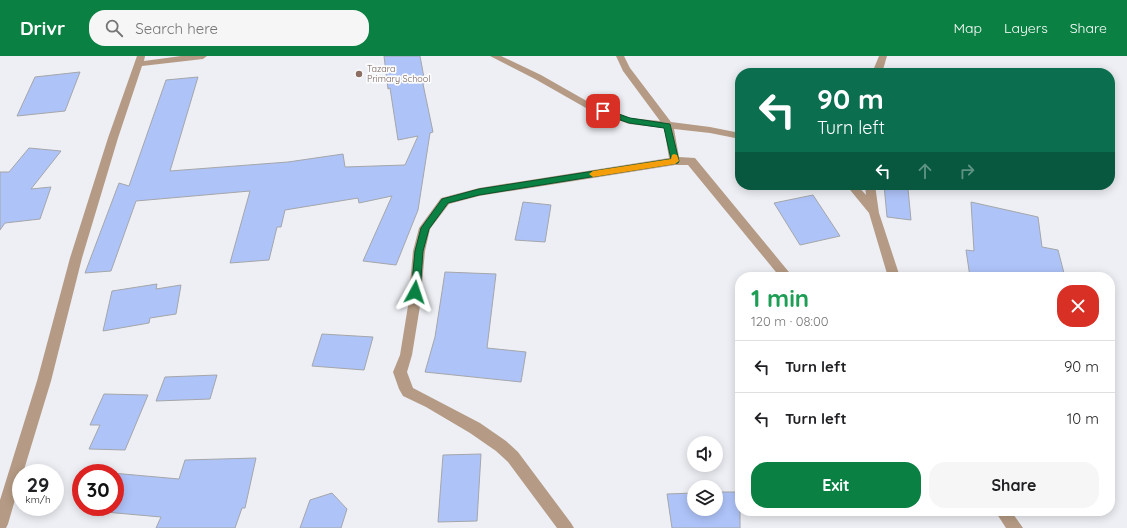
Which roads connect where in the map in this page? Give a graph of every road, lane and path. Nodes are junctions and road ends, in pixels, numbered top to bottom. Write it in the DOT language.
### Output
graph roads {
  1 [pos="203,56"];
  2 [pos="494,56"];
  3 [pos="620,56"];
  4 [pos="883,56"];
  5 [pos="140,60"];
  6 [pos="879,68"];
  7 [pos="668,126"];
  8 [pos="735,135"];
  9 [pos="675,161"];
  10 [pos="855,190"];
  11 [pos="871,190"];
  12 [pos="874,213"];
  13 [pos="783,272"];
  14 [pos="892,272"];
  15 [pos="1006,516"];
  16 [pos="0,524"];
  17 [pos="566,528"];
  18 [pos="1015,528"];
  1 -- 5 [label="street"];
  2 -- 7 [label="street"];
  3 -- 7 [label="street"];
  4 -- 6 [label="street"];
  5 -- 16 [label="street"];
  7 -- 8 [label="street"];
  7 -- 9 [label="street"];
  9 -- 13 [label="street"];
  9 -- 17 [label="street"];
  10 -- 12 [label="street"];
  11 -- 12 [label="street"];
  12 -- 14 [label="street"];
  15 -- 18 [label="street"];
}
